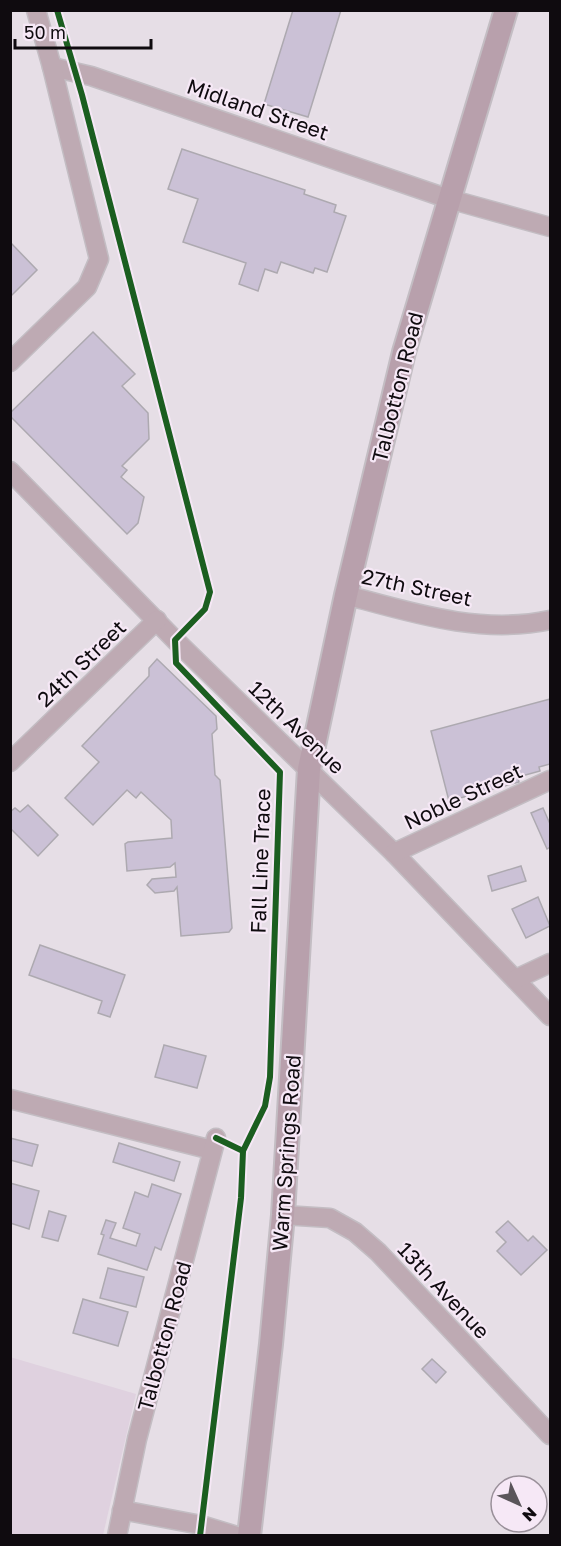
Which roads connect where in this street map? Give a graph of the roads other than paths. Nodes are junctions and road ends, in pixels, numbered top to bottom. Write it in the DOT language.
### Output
graph roads {
  1 [pos="36,10"];
  2 [pos="507,10"];
  3 [pos="52,67"];
  4 [pos="449,199"];
  5 [pos="550,227"];
  6 [pos="10,362"];
  7 [pos="10,471"];
  8 [pos="346,595"];
  9 [pos="550,620"];
  10 [pos="157,621"];
  11 [pos="10,762"];
  12 [pos="309,770"];
  13 [pos="550,780"];
  14 [pos="394,853"];
  15 [pos="550,963"];
  16 [pos="516,979"];
  17 [pos="550,1016"];
  18 [pos="10,1100"];
  19 [pos="283,1215"];
  20 [pos="550,1435"];
  21 [pos="122,1510"];
  22 [pos="117,1536"];
  23 [pos="237,1536"];
  24 [pos="249,1536"];
  1 -- 3 [label="street"];
  2 -- 4 [label="main road, Talbotton Road"];
  3 -- 4 [label="street, Midland Street"];
  3 -- 6 [label="street"];
  4 -- 5 [label="street, Midland Street"];
  4 -- 8 [label="main road, Talbotton Road"];
  7 -- 10 [label="street, 12th Avenue"];
  8 -- 9 [label="street, 27th Street"];
  8 -- 12 [label="main road, Talbotton Road"];
  10 -- 11 [label="street, 24th Street"];
  10 -- 12 [label="street, 12th Avenue"];
  12 -- 14 [label="street, 12th Avenue"];
  12 -- 19 [label="main road, Warm Springs Road"];
  13 -- 14 [label="street, Noble Street"];
  14 -- 16 [label="street, 12th Avenue"];
  15 -- 16 [label="street"];
  16 -- 17 [label="street, 12th Avenue"];
  18 -- 21 [label="street, Talbotton Road"];
  19 -- 20 [label="street, 13th Avenue"];
  19 -- 24 [label="main road, Warm Springs Road"];
  21 -- 22 [label="street, Talbotton Road"];
  21 -- 23 [label="street"];
}
